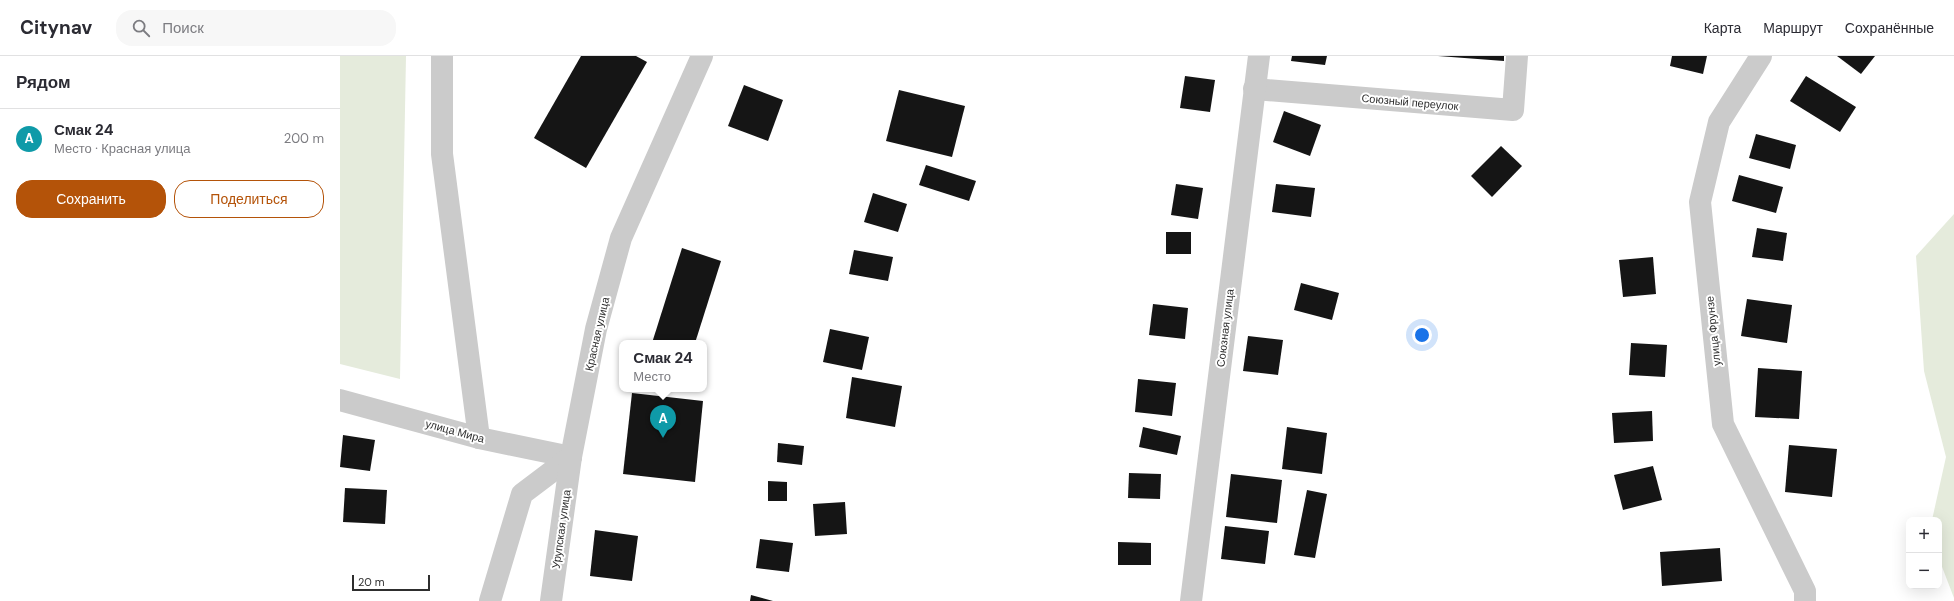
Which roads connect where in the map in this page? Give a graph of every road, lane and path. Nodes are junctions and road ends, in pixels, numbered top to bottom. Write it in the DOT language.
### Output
graph roads {
  1 [pos="442,56"];
  2 [pos="702,56"];
  3 [pos="1259,56"];
  4 [pos="1517,56"];
  5 [pos="1760,56"];
  6 [pos="1254,89"];
  7 [pos="340,400"];
  8 [pos="479,438"];
  9 [pos="571,457"];
  10 [pos="490,601"];
  11 [pos="552,601"];
  12 [pos="1191,601"];
  13 [pos="1805,601"];
  1 -- 8 [label="street"];
  2 -- 9 [label="street, Красная улица"];
  3 -- 6 [label="street, Союзная улица"];
  4 -- 6 [label="street, Союзный переулок"];
  5 -- 13 [label="street, улица Фрунзе"];
  6 -- 12 [label="street, Союзная улица"];
  7 -- 8 [label="street, улица Мира"];
  8 -- 9 [label="street, улица Мира"];
  9 -- 10 [label="street"];
  9 -- 11 [label="street, Урупская улица"];
}
